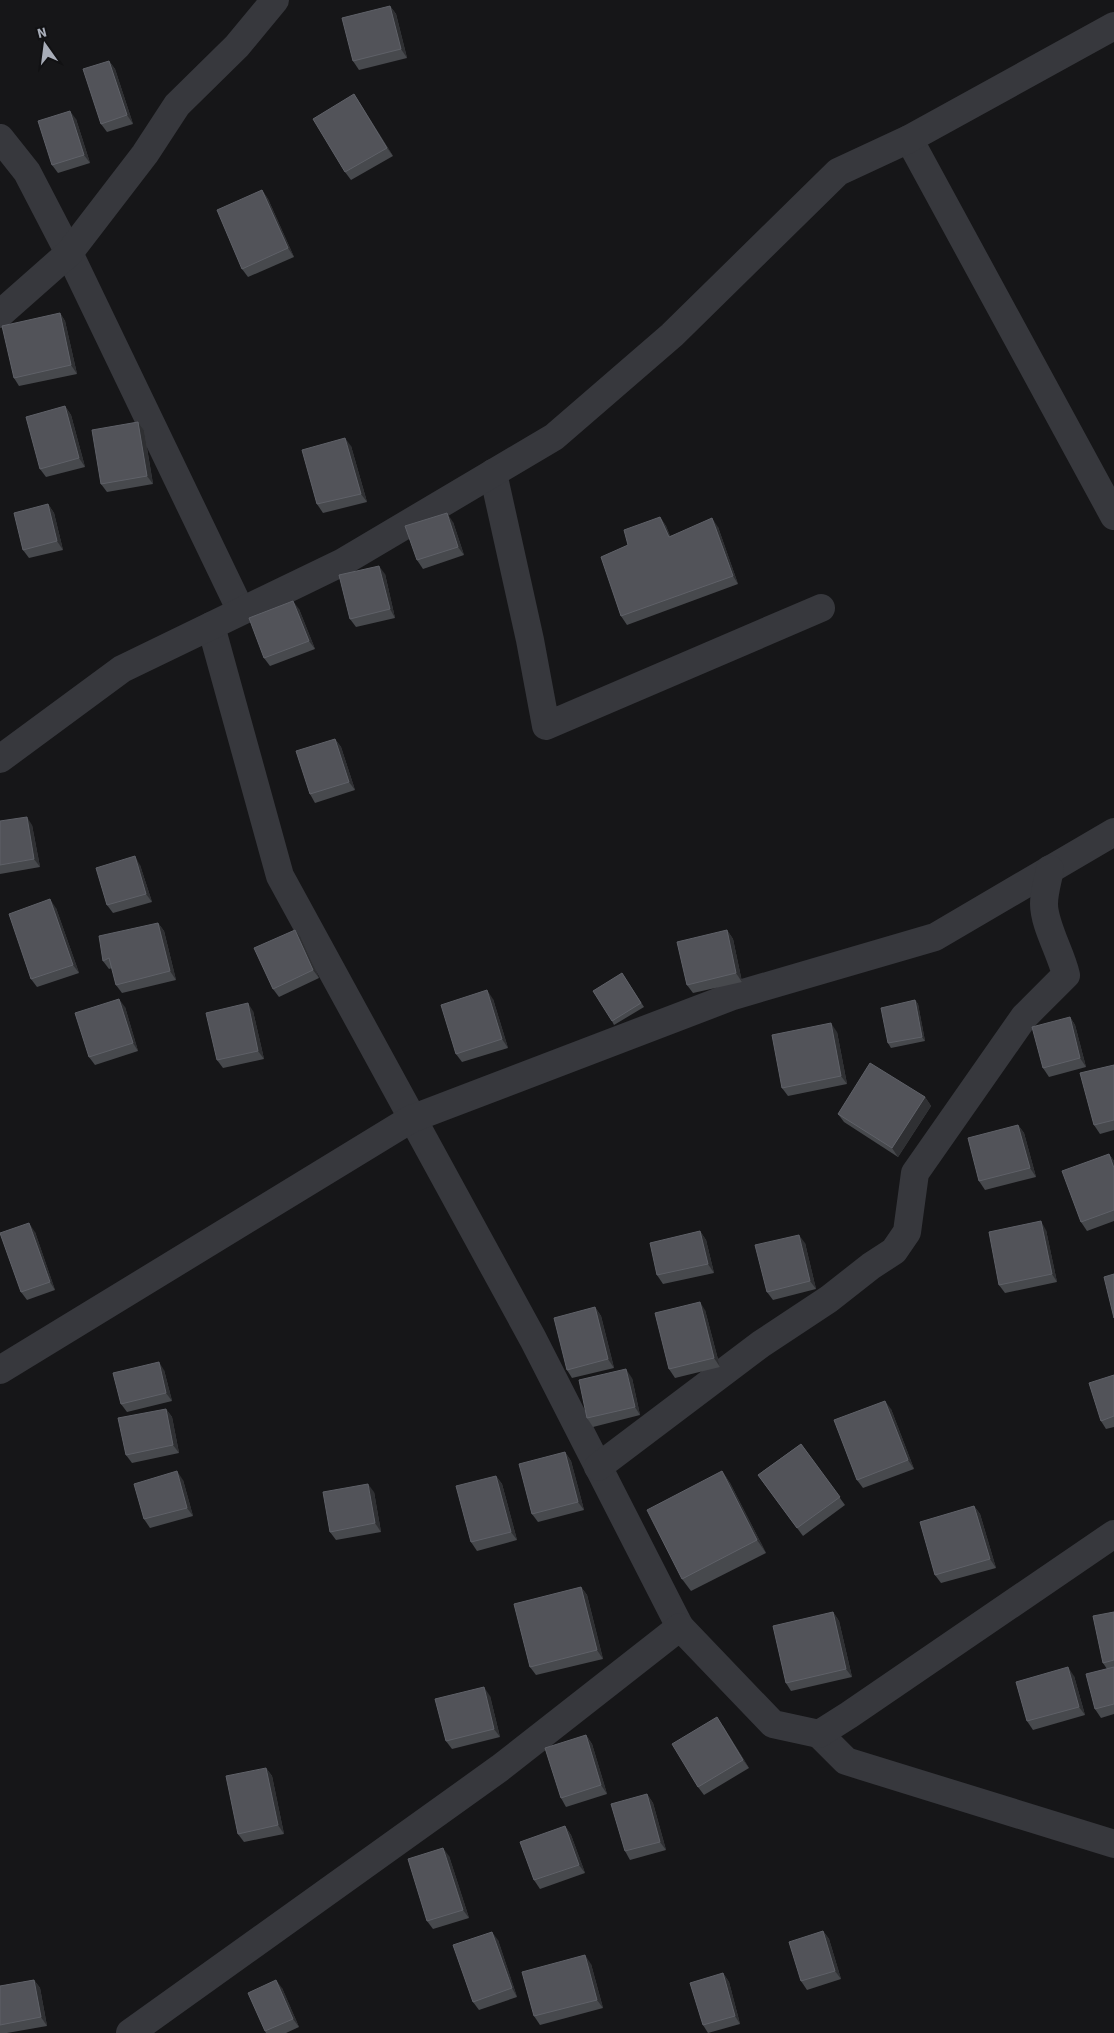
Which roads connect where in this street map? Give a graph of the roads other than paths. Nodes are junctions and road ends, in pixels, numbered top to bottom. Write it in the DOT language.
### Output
graph roads {
  1 [pos="275,0"];
  2 [pos="1114,26"];
  3 [pos="0,138"];
  4 [pos="908,139"];
  5 [pos="70,253"];
  6 [pos="0,314"];
  7 [pos="493,473"];
  8 [pos="1114,516"];
  9 [pos="821,608"];
  10 [pos="241,612"];
  11 [pos="211,626"];
  12 [pos="2,753"];
  13 [pos="1114,832"];
  14 [pos="1050,869"];
  15 [pos="411,1119"];
  16 [pos="0,1370"];
  17 [pos="598,1467"];
  18 [pos="1114,1534"];
  19 [pos="680,1627"];
  20 [pos="819,1734"];
  21 [pos="1114,1844"];
  22 [pos="130,2033"];
  1 -- 5 [label="street"];
  2 -- 4 [label="street"];
  3 -- 5 [label="street"];
  4 -- 7 [label="street"];
  4 -- 8 [label="street"];
  5 -- 6 [label="street"];
  5 -- 10 [label="street"];
  7 -- 9 [label="street"];
  7 -- 10 [label="street"];
  10 -- 11 [label="street"];
  11 -- 12 [label="street"];
  11 -- 15 [label="street"];
  13 -- 14 [label="street"];
  14 -- 15 [label="street"];
  14 -- 17 [label="street"];
  15 -- 16 [label="street"];
  15 -- 17 [label="street"];
  17 -- 19 [label="street"];
  18 -- 20 [label="street"];
  19 -- 20 [label="street"];
  19 -- 22 [label="street"];
  20 -- 21 [label="street"];
}
